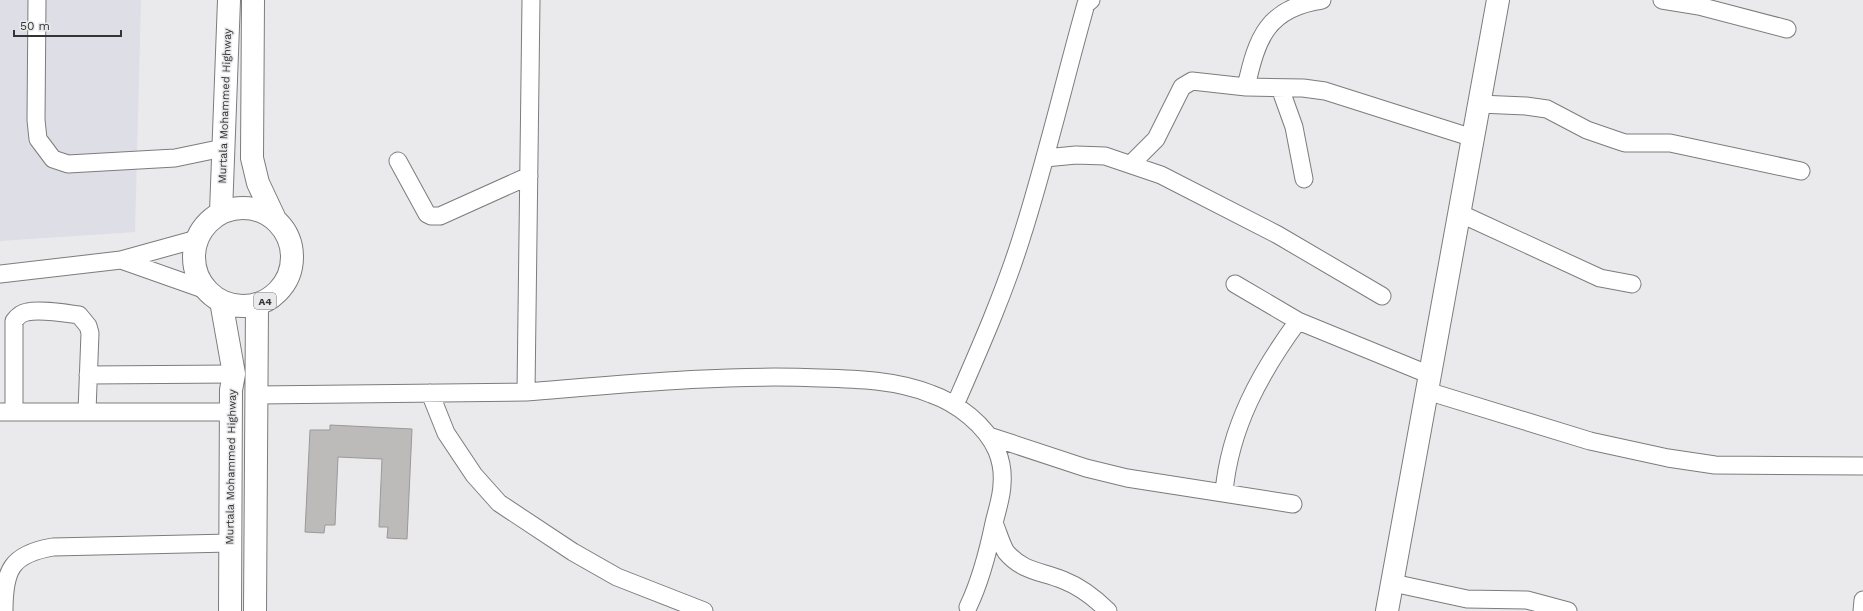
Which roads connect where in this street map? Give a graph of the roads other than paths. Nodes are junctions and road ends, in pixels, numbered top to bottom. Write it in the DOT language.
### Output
graph roads {
  1 [pos="37,0"];
  2 [pos="229,0"];
  3 [pos="253,0"];
  4 [pos="532,0"];
  5 [pos="1091,0"];
  6 [pos="1322,0"];
  7 [pos="1498,0"];
  8 [pos="1662,0"];
  9 [pos="1787,29"];
  10 [pos="1246,87"];
  11 [pos="1280,88"];
  12 [pos="1479,104"];
  13 [pos="1473,138"];
  14 [pos="223,148"];
  15 [pos="1045,158"];
  16 [pos="398,161"];
  17 [pos="1131,164"];
  18 [pos="1801,171"];
  19 [pos="529,176"];
  20 [pos="1304,179"];
  21 [pos="221,212"];
  22 [pos="1459,213"];
  23 [pos="274,217"];
  24 [pos="196,239"];
  25 [pos="121,260"];
  26 [pos="0,274"];
  27 [pos="1235,284"];
  28 [pos="1632,284"];
  29 [pos="214,296"];
  30 [pos="1382,296"];
  31 [pos="257,304"];
  32 [pos="1298,321"];
  33 [pos="234,374"];
  34 [pos="88,375"];
  35 [pos="1429,383"];
  36 [pos="526,392"];
  37 [pos="430,393"];
  38 [pos="257,395"];
  39 [pos="955,405"];
  40 [pos="87,411"];
  41 [pos="7,412"];
  42 [pos="231,412"];
  43 [pos="989,436"];
  44 [pos="1863,466"];
  45 [pos="1224,492"];
  46 [pos="1294,504"];
  47 [pos="994,523"];
  48 [pos="230,543"];
  49 [pos="1393,583"];
  50 [pos="1863,600"];
  51 [pos="670,605"];
  52 [pos="968,607"];
  53 [pos="4,611"];
  54 [pos="230,611"];
  55 [pos="255,611"];
  56 [pos="704,611"];
  57 [pos="1108,611"];
  58 [pos="1387,611"];
  59 [pos="1568,611"];
  60 [pos="1862,611"];
  1 -- 14 [label="street"];
  2 -- 14 [label="main road, Murtala Mohammed Highway"];
  3 -- 23 [label="main road, A4"];
  4 -- 19 [label="street"];
  5 -- 15 [label="street"];
  6 -- 10 [label="street"];
  7 -- 12 [label="main road"];
  8 -- 9 [label="street"];
  10 -- 11 [label="street"];
  10 -- 17 [label="street"];
  11 -- 13 [label="street"];
  11 -- 20 [label="street"];
  12 -- 13 [label="main road"];
  12 -- 18 [label="street"];
  13 -- 22 [label="main road"];
  14 -- 21 [label="main road, Murtala Mohammed Highway"];
  15 -- 17 [label="street"];
  15 -- 39 [label="street"];
  16 -- 19 [label="street"];
  17 -- 30 [label="street"];
  19 -- 36 [label="street"];
  21 -- 23 [label="main road, A4"];
  21 -- 24 [label="main road, A4"];
  22 -- 28 [label="street"];
  22 -- 35 [label="main road"];
  23 -- 31 [label="main road, A4"];
  24 -- 25 [label="street"];
  24 -- 29 [label="main road, A4"];
  25 -- 26 [label="street"];
  25 -- 29 [label="street"];
  27 -- 32 [label="street"];
  29 -- 31 [label="main road, A4"];
  29 -- 33 [label="main road, Murtala Mohammed Highway / A4"];
  31 -- 38 [label="main road, A4"];
  32 -- 35 [label="street"];
  32 -- 45 [label="street"];
  33 -- 34 [label="street"];
  33 -- 42 [label="main road, Murtala Mohammed Highway / A4"];
  34 -- 40 [label="street"];
  34 -- 41 [label="street"];
  35 -- 44 [label="street"];
  35 -- 49 [label="main road"];
  36 -- 37 [label="street"];
  36 -- 39 [label="street"];
  37 -- 38 [label="street"];
  37 -- 51 [label="street"];
  38 -- 55 [label="main road, A4"];
  39 -- 43 [label="street"];
  40 -- 41 [label="street"];
  40 -- 42 [label="street"];
  42 -- 48 [label="main road, Murtala Mohammed Highway / A4"];
  43 -- 45 [label="street"];
  43 -- 47 [label="street"];
  45 -- 46 [label="street"];
  47 -- 52 [label="street"];
  47 -- 57 [label="street"];
  48 -- 53 [label="street"];
  48 -- 54 [label="main road, Murtala Mohammed Highway / A4"];
  49 -- 58 [label="main road"];
  49 -- 59 [label="street"];
  50 -- 60 [label="street"];
  51 -- 56 [label="street"];
}
